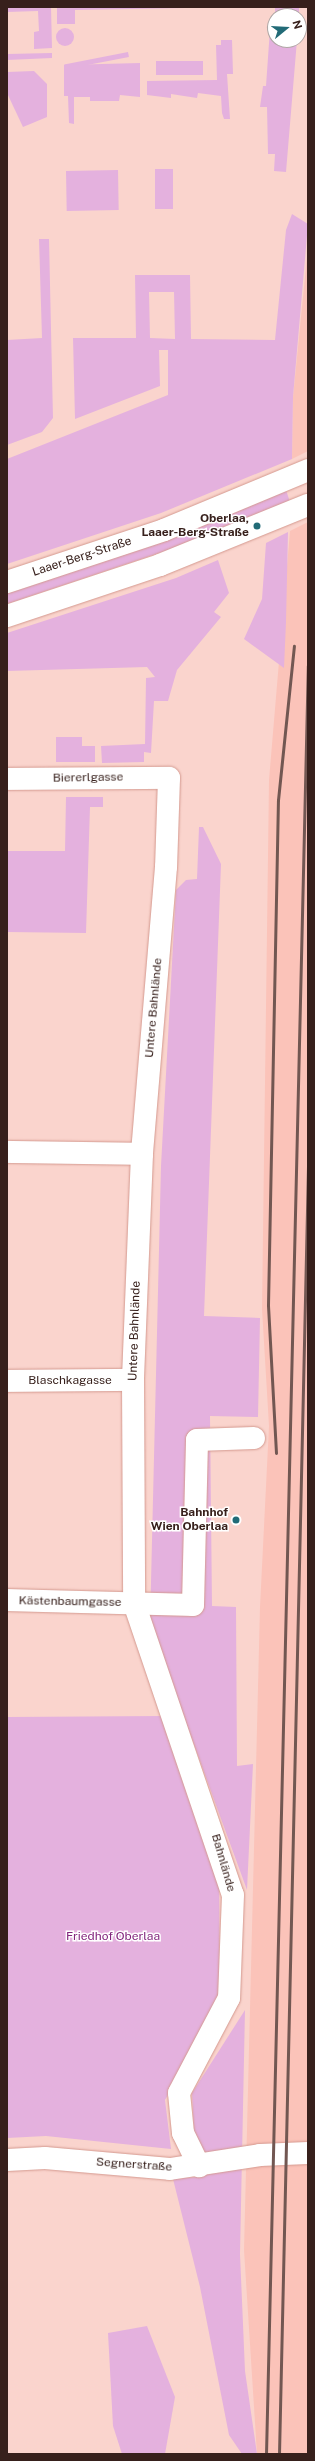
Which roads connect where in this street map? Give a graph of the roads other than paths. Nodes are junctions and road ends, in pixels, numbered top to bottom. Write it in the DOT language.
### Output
graph roads {
  1 [pos="299,474"];
  2 [pos="308,504"];
  3 [pos="7,582"];
  4 [pos="7,616"];
  5 [pos="169,778"];
  6 [pos="7,779"];
  7 [pos="7,1152"];
  8 [pos="142,1154"];
  9 [pos="133,1380"];
  10 [pos="7,1381"];
  11 [pos="254,1438"];
  12 [pos="7,1600"];
  13 [pos="134,1603"];
  14 [pos="308,2153"];
  15 [pos="7,2160"];
  16 [pos="199,2166"];
  1 -- 3 [label="street, Laaer-Berg-Straße"];
  2 -- 4 [label="street"];
  5 -- 6 [label="street, Biererlgasse"];
  5 -- 8 [label="street, Untere Bahnlände"];
  7 -- 8 [label="street"];
  8 -- 9 [label="street, Untere Bahnlände"];
  9 -- 10 [label="street, Blaschkagasse"];
  9 -- 13 [label="street, Untere Bahnlände"];
  11 -- 13 [label="street"];
  12 -- 13 [label="street, Kästenbaumgasse"];
  13 -- 16 [label="street, Bahnlände"];
  14 -- 16 [label="street, Segnerstraße"];
  15 -- 16 [label="street, Segnerstraße"];
}
